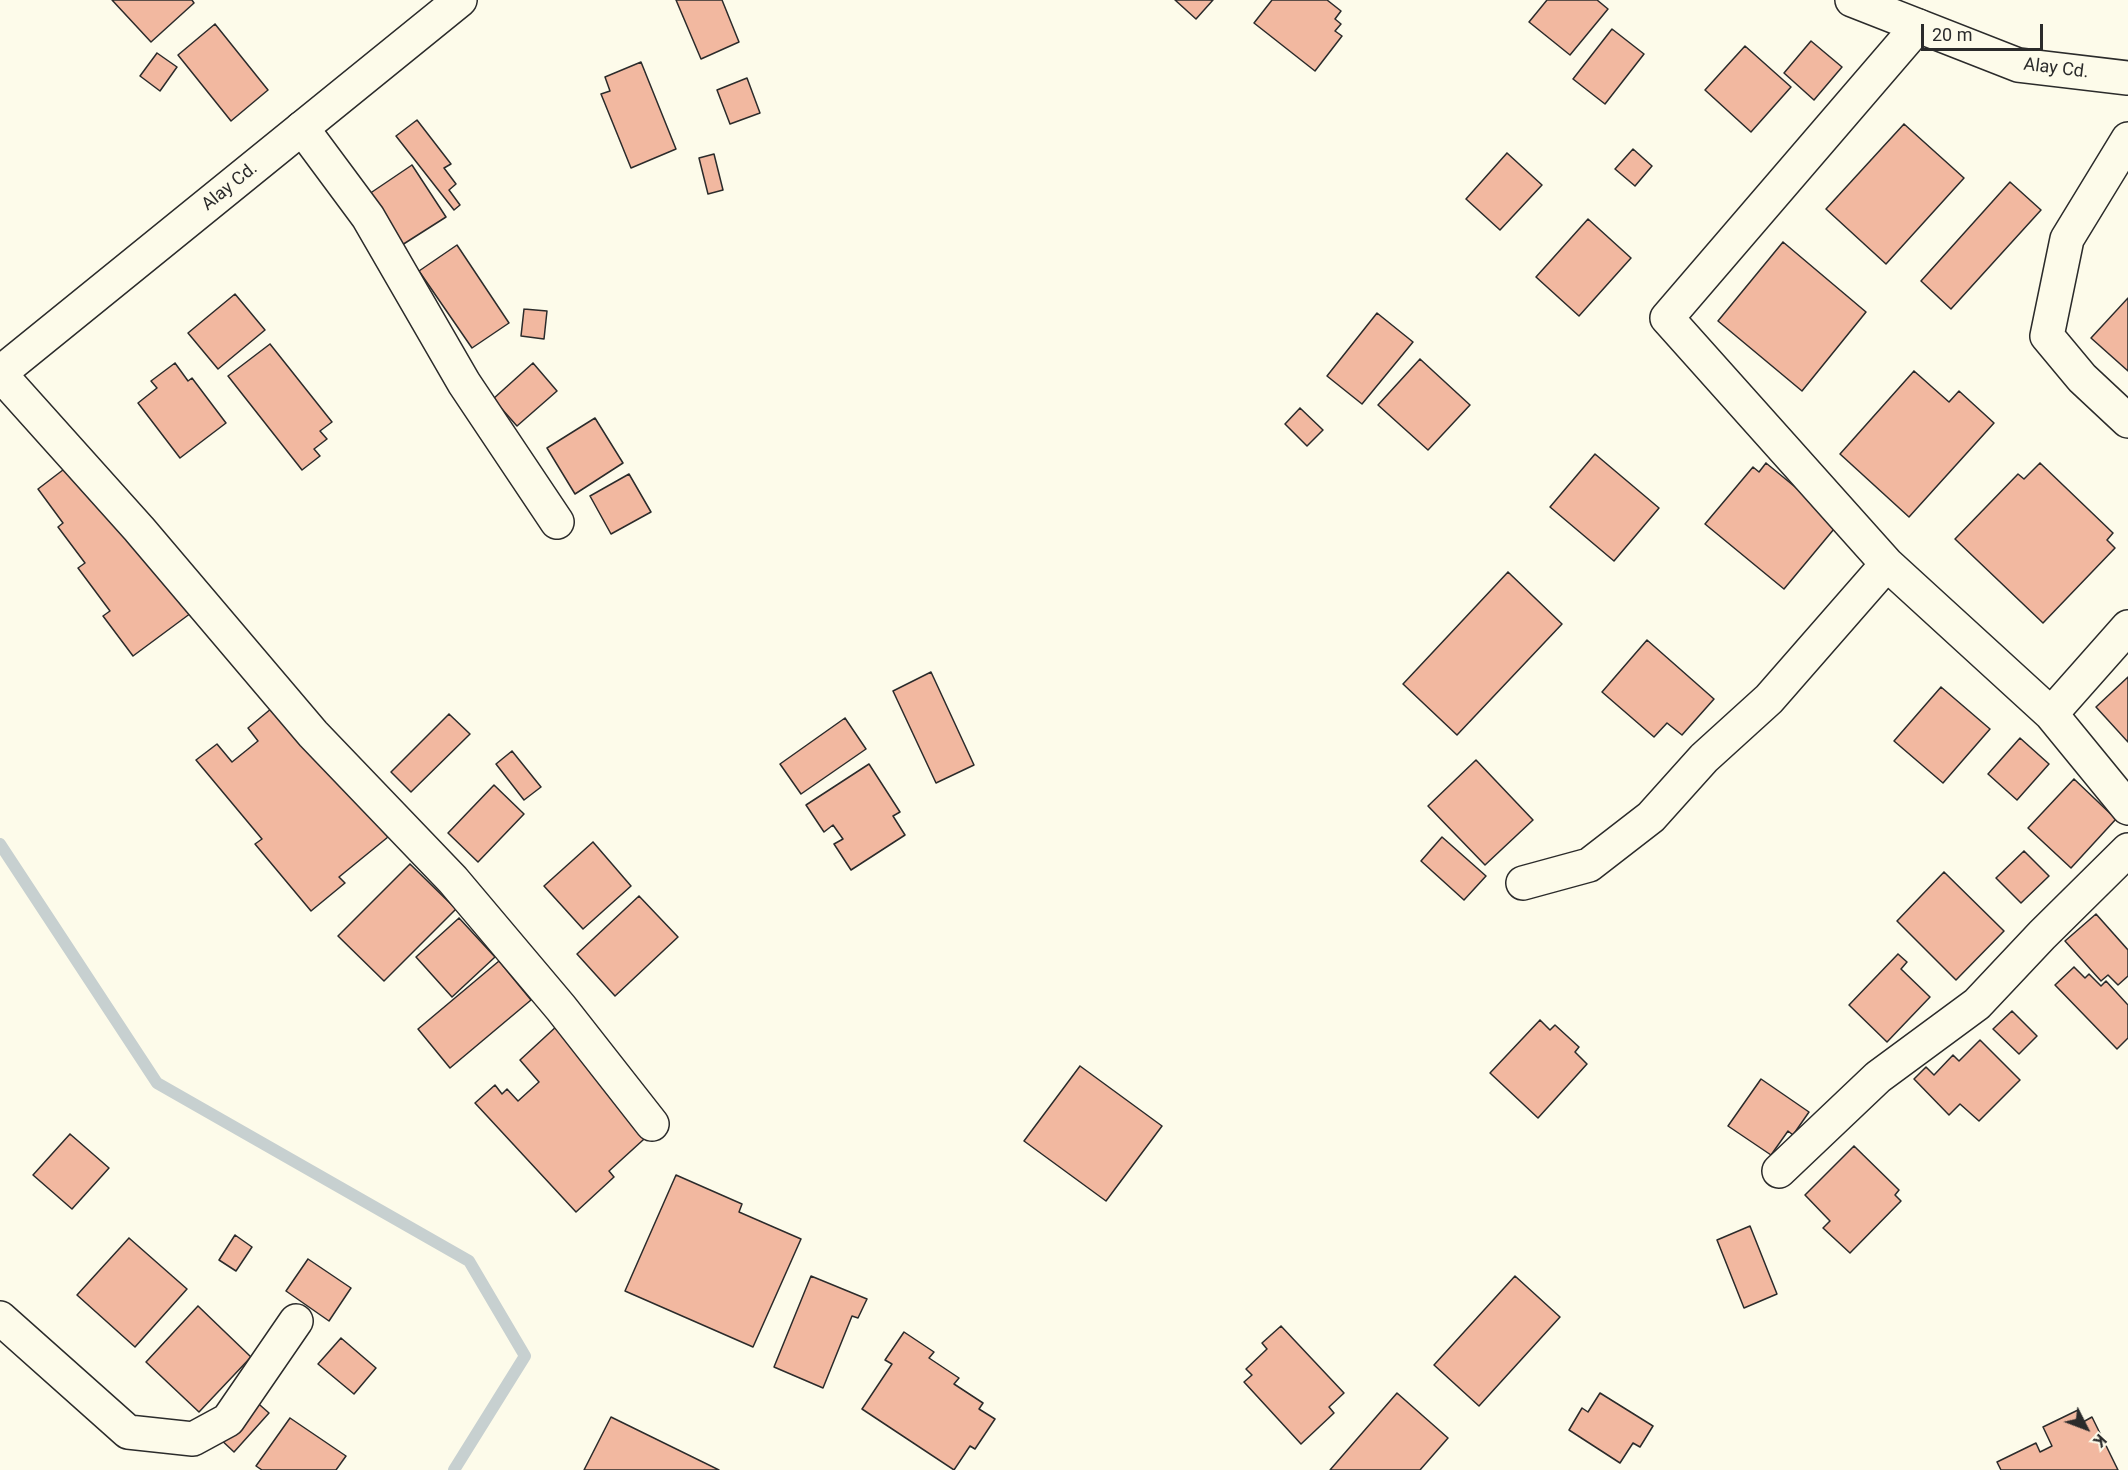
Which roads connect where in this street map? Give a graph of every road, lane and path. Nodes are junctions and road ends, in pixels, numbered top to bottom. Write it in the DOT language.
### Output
graph roads {
  1 [pos="460,0"];
  2 [pos="1852,0"];
  3 [pos="1918,26"];
  4 [pos="2128,78"];
  5 [pos="302,128"];
  6 [pos="2128,139"];
  7 [pos="0,374"];
  8 [pos="2128,421"];
  9 [pos="557,522"];
  10 [pos="1887,564"];
  11 [pos="2128,627"];
  12 [pos="2051,714"];
  13 [pos="2128,808"];
  14 [pos="2128,850"];
  15 [pos="1523,883"];
  16 [pos="652,1124"];
  17 [pos="1779,1171"];
  18 [pos="0,1318"];
  19 [pos="296,1321"];
  1 -- 5 [label="street, Alay Cd."];
  2 -- 3 [label="street, Alay Cd."];
  3 -- 4 [label="street, Alay Cd."];
  3 -- 10 [label="street"];
  5 -- 7 [label="street, Alay Cd."];
  5 -- 9 [label="street"];
  6 -- 8 [label="street"];
  7 -- 16 [label="street"];
  10 -- 12 [label="street"];
  10 -- 15 [label="street"];
  11 -- 12 [label="street"];
  12 -- 13 [label="street"];
  14 -- 17 [label="street"];
  18 -- 19 [label="street"];
}
